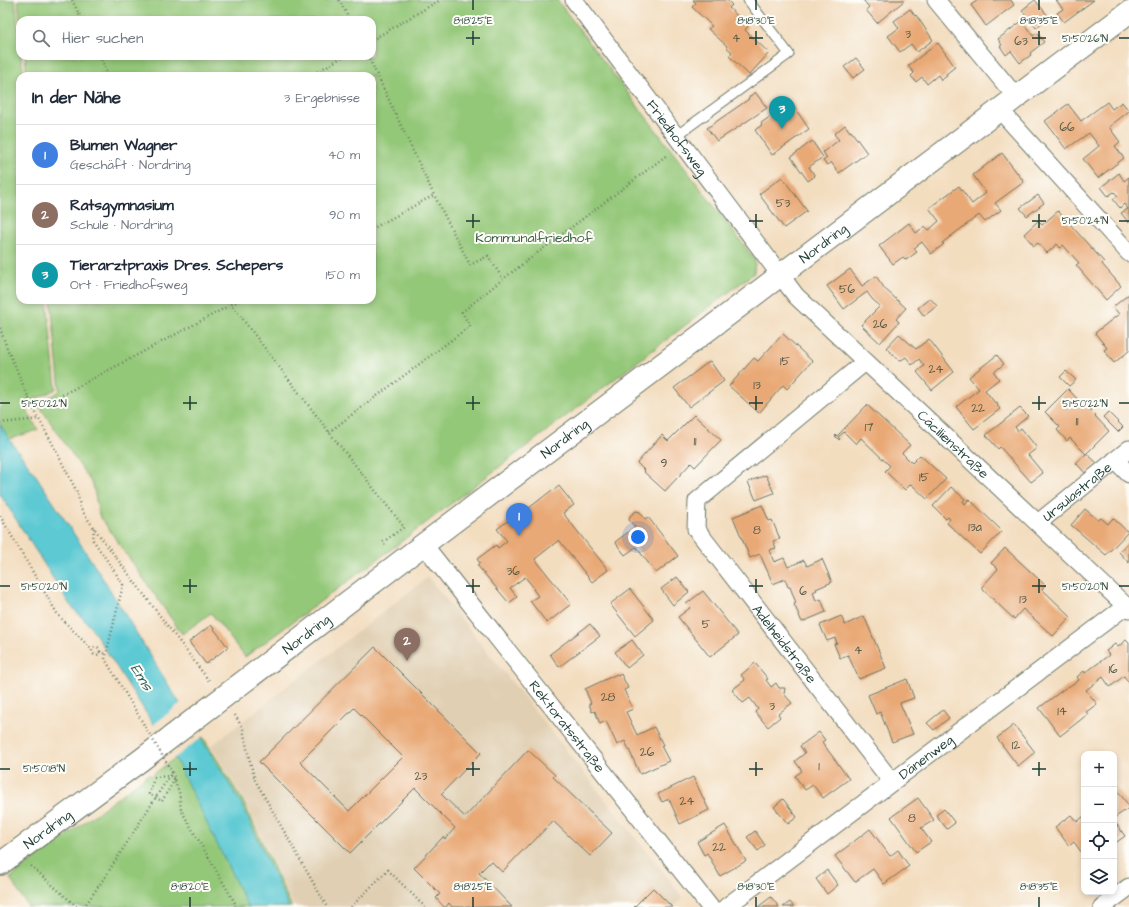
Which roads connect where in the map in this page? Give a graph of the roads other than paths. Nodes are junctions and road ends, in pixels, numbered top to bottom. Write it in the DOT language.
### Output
graph roads {
  1 [pos="574,0"];
  2 [pos="748,0"];
  3 [pos="936,0"];
  4 [pos="1129,12"];
  5 [pos="1008,104"];
  6 [pos="679,140"];
  7 [pos="1129,253"];
  8 [pos="781,275"];
  9 [pos="865,362"];
  10 [pos="1129,449"];
  11 [pos="1116,460"];
  12 [pos="1129,474"];
  13 [pos="1038,523"];
  14 [pos="424,545"];
  15 [pos="1127,608"];
  16 [pos="892,782"];
  17 [pos="8,858"];
  18 [pos="1129,887"];
  19 [pos="710,907"];
  20 [pos="726,907"];
  21 [pos="1102,907"];
  1 -- 6 [label="street, Friedhofsweg"];
  2 -- 6 [label="lane"];
  3 -- 5 [label="street"];
  4 -- 5 [label="main road, Nordring"];
  5 -- 7 [label="street"];
  5 -- 8 [label="main road, Nordring"];
  6 -- 8 [label="street, Friedhofsweg"];
  8 -- 9 [label="street, Cäcilienstraße"];
  8 -- 14 [label="main road, Nordring"];
  9 -- 13 [label="street, Cäcilienstraße"];
  9 -- 16 [label="street, Adelheidstraße"];
  10 -- 11 [label="street, Ursulastraße"];
  11 -- 12 [label="street, Ursulastraße"];
  11 -- 13 [label="street, Ursulastraße"];
  13 -- 15 [label="street, Cäcilienstraße"];
  14 -- 17 [label="main road, Nordring"];
  14 -- 19 [label="street, Rektoratsstraße"];
  15 -- 16 [label="street, Dänenweg"];
  16 -- 20 [label="street, Dänenweg"];
  18 -- 21 [label="street"];
}
